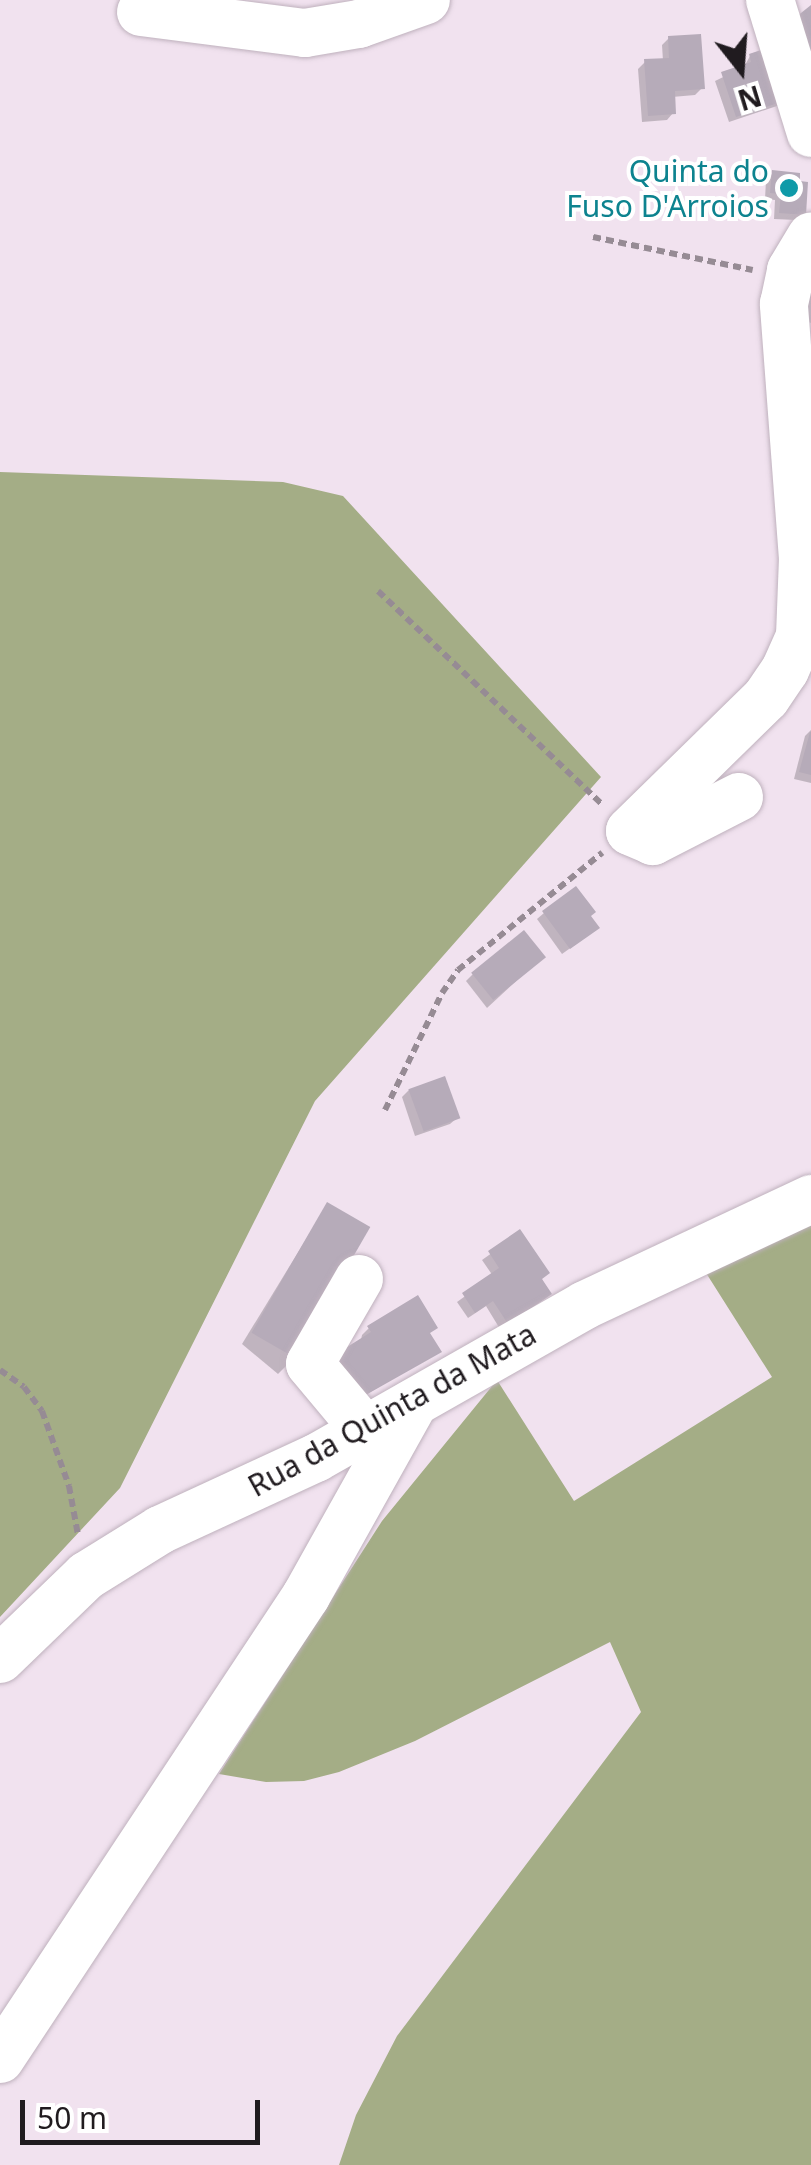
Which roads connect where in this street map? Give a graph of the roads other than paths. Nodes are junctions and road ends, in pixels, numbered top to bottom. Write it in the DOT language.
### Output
graph roads {
  1 [pos="426,0"];
  2 [pos="770,0"];
  3 [pos="142,12"];
  4 [pos="245,14"];
  5 [pos="811,133"];
  6 [pos="800,257"];
  7 [pos="740,797"];
  8 [pos="811,1198"];
  9 [pos="358,1279"];
  10 [pos="414,1403"];
  11 [pos="366,1430"];
  12 [pos="0,1660"];
  13 [pos="0,2059"];
  1 -- 4 [label="street"];
  2 -- 5 [label="street"];
  3 -- 4 [label="street"];
  6 -- 7 [label="street"];
  8 -- 10 [label="street, Rua da Quinta da Mata"];
  9 -- 11 [label="street"];
  10 -- 11 [label="street, Rua da Quinta da Mata"];
  10 -- 13 [label="street"];
  11 -- 12 [label="street, Rua da Quinta da Mata"];
}
